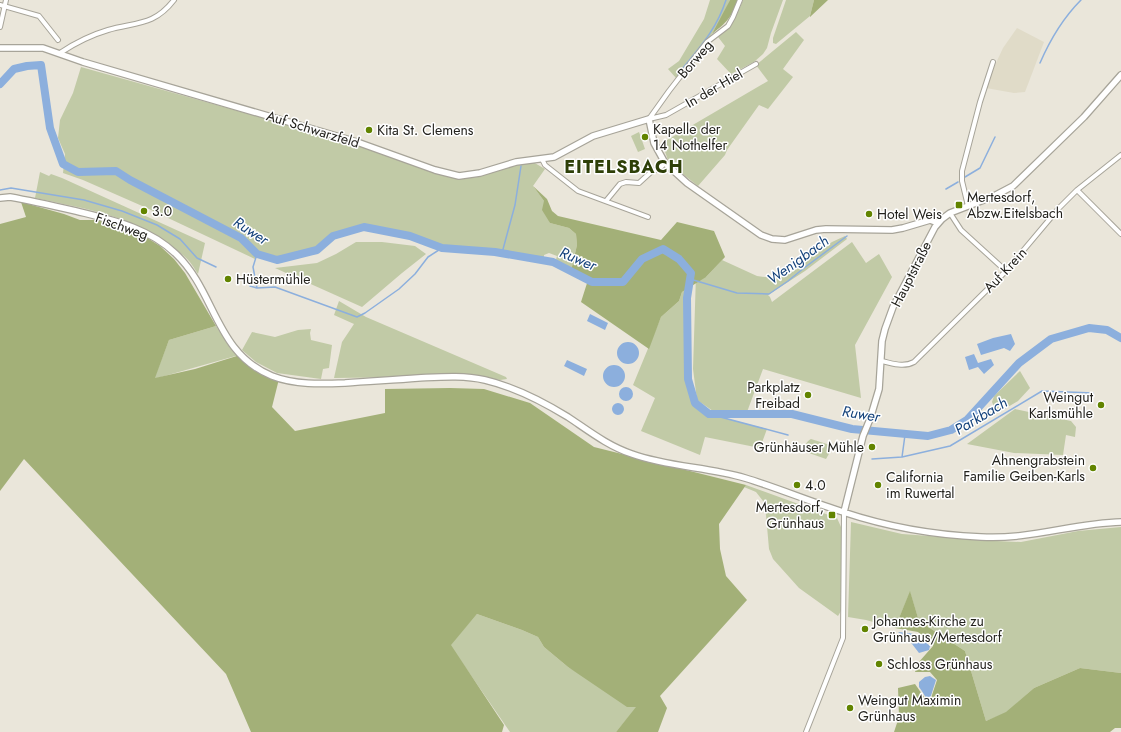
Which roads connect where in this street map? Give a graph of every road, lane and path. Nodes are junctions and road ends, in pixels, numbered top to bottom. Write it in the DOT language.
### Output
graph roads {
  1 [pos="6,0"];
  2 [pos="174,0"];
  3 [pos="740,0"];
  4 [pos="0,5"];
  5 [pos="5,8"];
  6 [pos="0,27"];
  7 [pos="58,40"];
  8 [pos="0,48"];
  9 [pos="60,53"];
  10 [pos="993,62"];
  11 [pos="756,64"];
  12 [pos="1121,75"];
  13 [pos="649,119"];
  14 [pos="1121,155"];
  15 [pos="542,159"];
  16 [pos="665,163"];
  17 [pos="1077,190"];
  18 [pos="0,198"];
  19 [pos="606,201"];
  20 [pos="968,206"];
  21 [pos="950,213"];
  22 [pos="648,217"];
  23 [pos="938,223"];
  24 [pos="1121,234"];
  25 [pos="1006,271"];
  26 [pos="881,361"];
  27 [pos="844,512"];
  28 [pos="1121,522"];
  29 [pos="806,732"];
  1 -- 5 [label="street"];
  2 -- 9 [label="street"];
  3 -- 13 [label="street, Borweg"];
  4 -- 5 [label="street"];
  5 -- 6 [label="street"];
  5 -- 7 [label="street"];
  8 -- 9 [label="street, Auf Schwarzfeld"];
  9 -- 15 [label="street, Auf Schwarzfeld"];
  10 -- 20 [label="street"];
  11 -- 13 [label="street, In der Hiel"];
  12 -- 20 [label="street, Hauptstraße"];
  13 -- 15 [label="street, Auf Schwarzfeld"];
  13 -- 16 [label="street"];
  14 -- 17 [label="street, Auf Krein"];
  15 -- 19 [label="street"];
  16 -- 19 [label="street"];
  16 -- 23 [label="street"];
  17 -- 24 [label="street"];
  17 -- 25 [label="street, Auf Krein"];
  18 -- 27 [label="street, Fischweg"];
  19 -- 22 [label="street"];
  20 -- 21 [label="street, Hauptstraße"];
  21 -- 23 [label="street, Hauptstraße"];
  21 -- 25 [label="street"];
  23 -- 26 [label="street, Hauptstraße"];
  25 -- 26 [label="street, Auf Krein"];
  26 -- 27 [label="street, Hauptstraße"];
  27 -- 28 [label="street, Fischweg"];
  27 -- 29 [label="street"];
}
